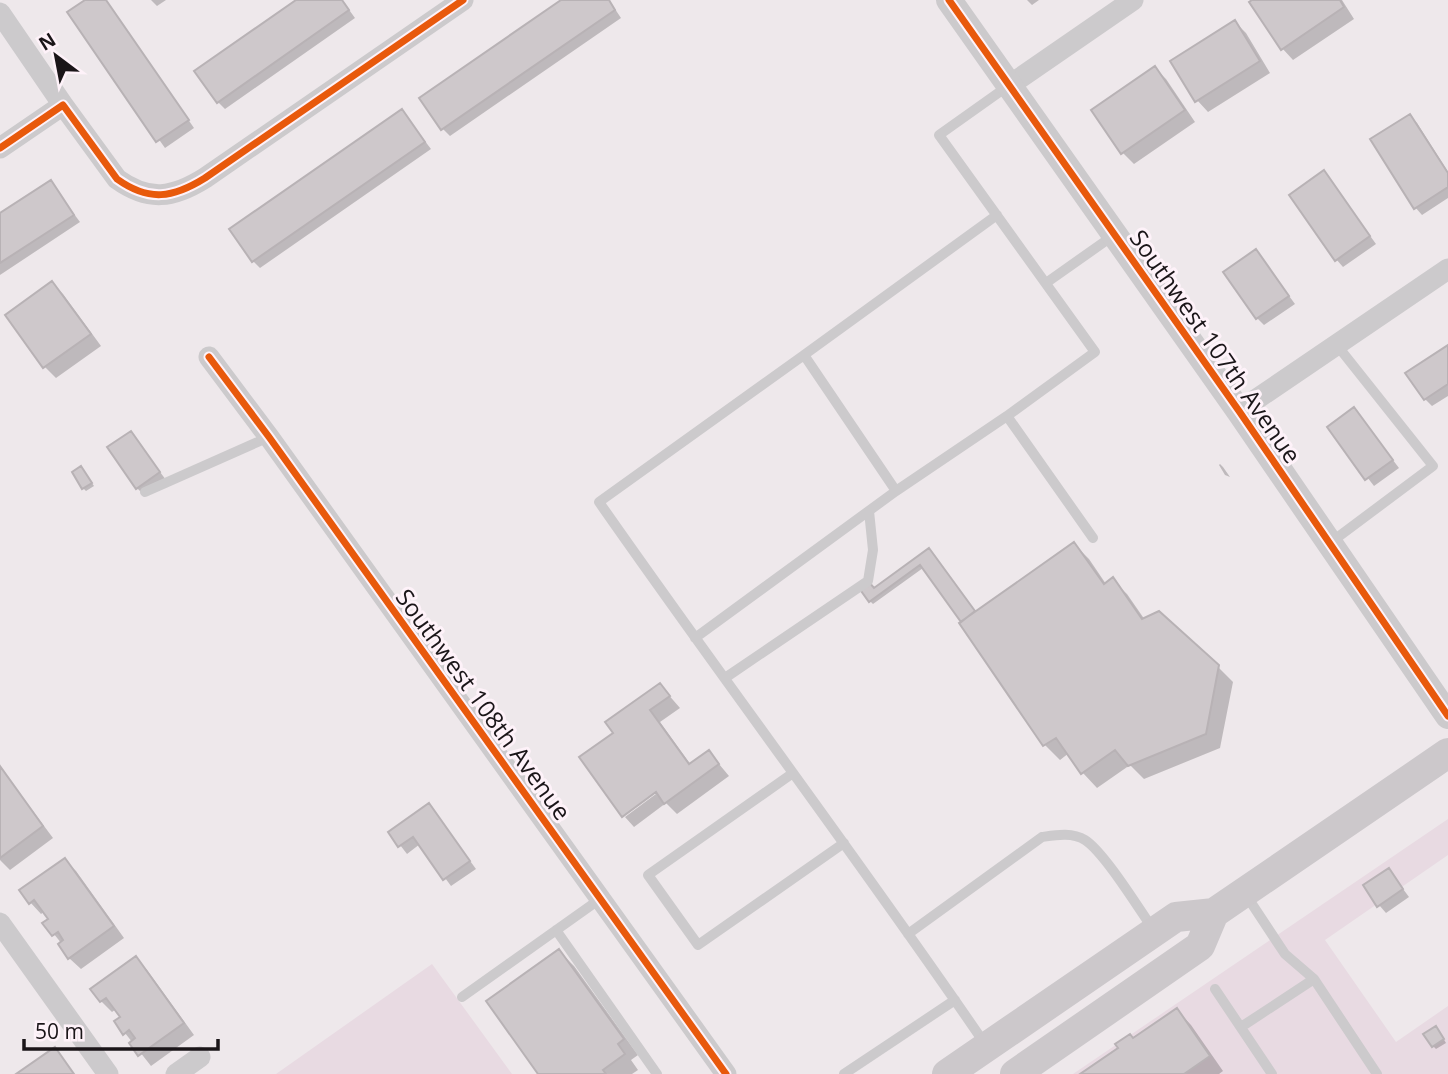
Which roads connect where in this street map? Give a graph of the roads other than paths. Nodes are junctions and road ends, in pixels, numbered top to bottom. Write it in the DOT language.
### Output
graph roads {
  1 [pos="463,0"];
  2 [pos="949,0"];
  3 [pos="1133,0"];
  4 [pos="0,13"];
  5 [pos="1010,85"];
  6 [pos="63,105"];
  7 [pos="0,148"];
  8 [pos="997,215"];
  9 [pos="1114,235"];
  10 [pos="1448,268"];
  11 [pos="1046,283"];
  12 [pos="1336,344"];
  13 [pos="804,355"];
  14 [pos="209,357"];
  15 [pos="1240,411"];
  16 [pos="1007,416"];
  17 [pos="269,437"];
  18 [pos="896,491"];
  19 [pos="145,492"];
  20 [pos="869,511"];
  21 [pos="1093,538"];
  22 [pos="1330,543"];
  23 [pos="695,638"];
  24 [pos="725,678"];
  25 [pos="1448,716"];
  26 [pos="1448,753"];
  27 [pos="793,773"];
  28 [pos="844,843"];
  29 [pos="1245,892"];
  30 [pos="600,899"];
  31 [pos="1214,913"];
  32 [pos="0,923"];
  33 [pos="556,930"];
  34 [pos="1155,931"];
  35 [pos="908,934"];
  36 [pos="1314,979"];
  37 [pos="1215,989"];
  38 [pos="462,997"];
  39 [pos="955,1000"];
  40 [pos="1241,1027"];
  41 [pos="987,1046"];
  42 [pos="200,1057"];
  43 [pos="108,1074"];
  44 [pos="176,1074"];
  45 [pos="657,1074"];
  46 [pos="726,1074"];
  47 [pos="844,1074"];
  48 [pos="947,1074"];
  49 [pos="1014,1074"];
  50 [pos="1272,1074"];
  51 [pos="1377,1074"];
  1 -- 6 [label="street"];
  2 -- 5 [label="street, Southwest 107th Avenue"];
  3 -- 5 [label="street"];
  4 -- 6 [label="street"];
  5 -- 8 [label="lane"];
  5 -- 9 [label="street, Southwest 107th Avenue"];
  6 -- 7 [label="street"];
  8 -- 11 [label="lane"];
  8 -- 13 [label="lane"];
  9 -- 11 [label="lane"];
  9 -- 15 [label="street, Southwest 107th Avenue"];
  10 -- 12 [label="street"];
  11 -- 16 [label="lane"];
  12 -- 15 [label="street"];
  12 -- 22 [label="lane"];
  13 -- 18 [label="lane"];
  13 -- 23 [label="lane"];
  14 -- 17 [label="street, Southwest 108th Avenue"];
  15 -- 22 [label="street, Southwest 107th Avenue"];
  16 -- 18 [label="lane"];
  16 -- 21 [label="lane"];
  17 -- 19 [label="lane"];
  17 -- 30 [label="street, Southwest 108th Avenue"];
  18 -- 20 [label="lane"];
  20 -- 23 [label="lane"];
  20 -- 24 [label="lane"];
  22 -- 25 [label="street, Southwest 107th Avenue"];
  23 -- 24 [label="lane"];
  24 -- 27 [label="lane"];
  26 -- 29 [label="main road"];
  27 -- 28 [label="lane"];
  27 -- 28 [label="lane"];
  28 -- 35 [label="lane"];
  29 -- 31 [label="main road"];
  29 -- 36 [label="lane"];
  30 -- 33 [label="lane"];
  30 -- 46 [label="street, Southwest 108th Avenue"];
  31 -- 34 [label="main road"];
  31 -- 49 [label="main road"];
  32 -- 43 [label="street"];
  33 -- 38 [label="lane"];
  33 -- 45 [label="lane"];
  34 -- 35 [label="lane"];
  34 -- 41 [label="main road"];
  35 -- 39 [label="lane"];
  36 -- 40 [label="lane"];
  36 -- 51 [label="lane"];
  37 -- 40 [label="lane"];
  39 -- 41 [label="lane"];
  39 -- 47 [label="lane"];
  40 -- 50 [label="lane"];
  41 -- 48 [label="main road"];
  42 -- 44 [label="street"];
}
